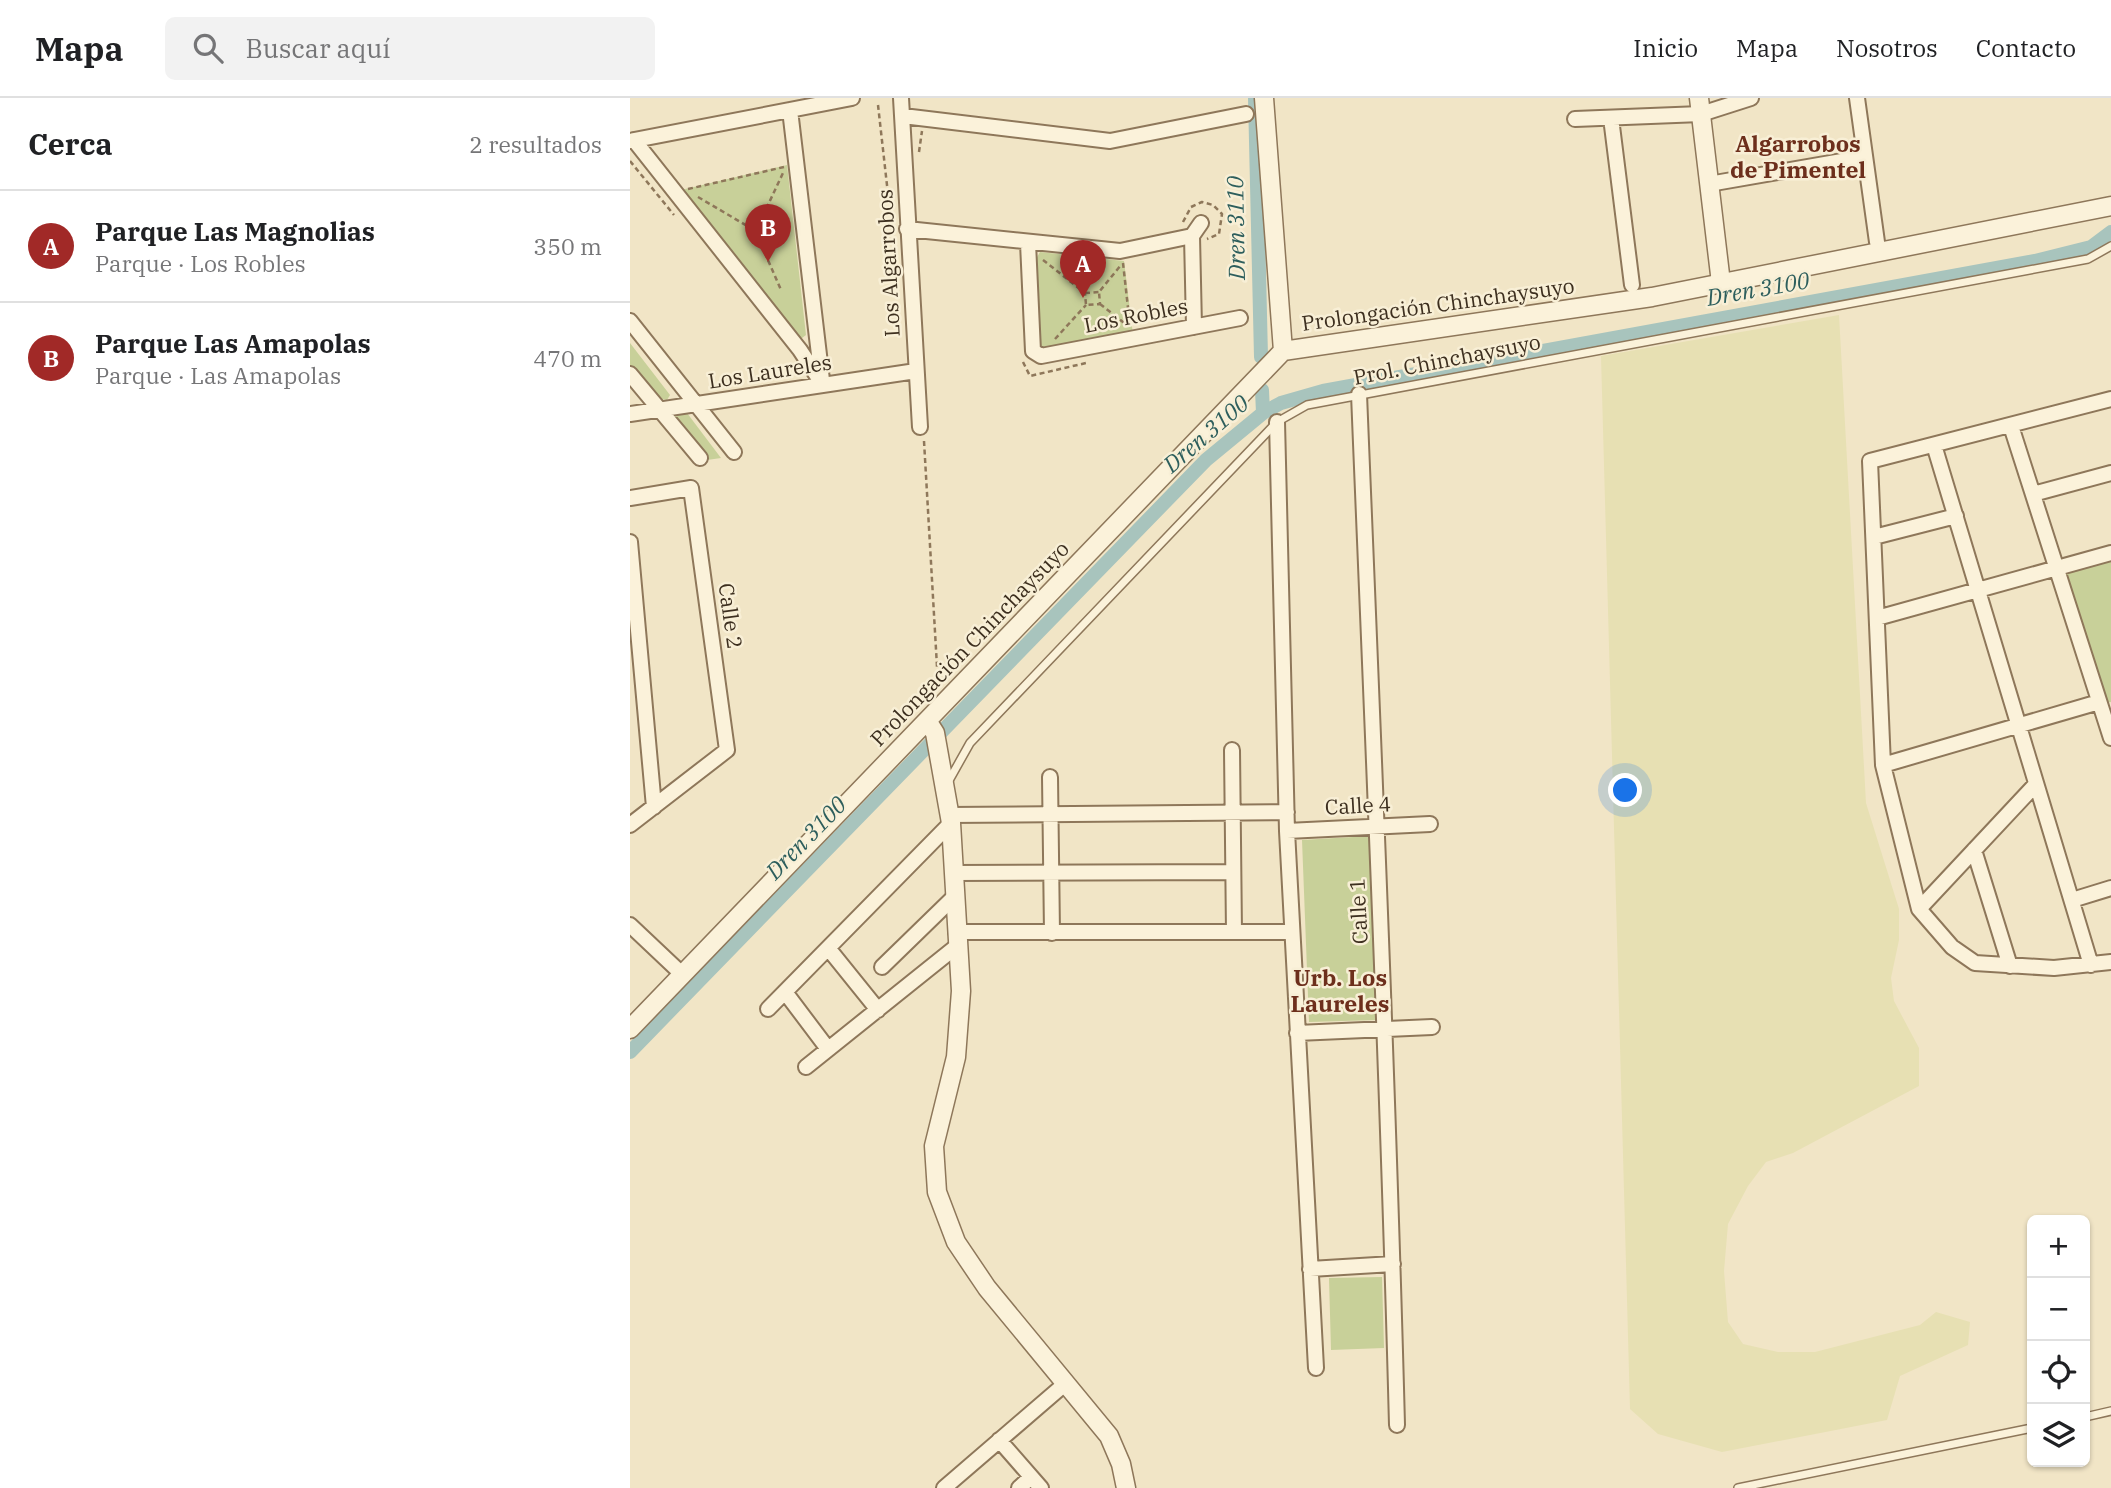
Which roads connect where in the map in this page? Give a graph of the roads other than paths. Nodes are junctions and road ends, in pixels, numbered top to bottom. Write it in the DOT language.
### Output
graph roads {
  1 [pos="852,98"];
  2 [pos="901,98"];
  3 [pos="1264,98"];
  4 [pos="1751,98"];
  5 [pos="1857,98"];
  6 [pos="1700,106"];
  7 [pos="790,110"];
  8 [pos="1246,114"];
  9 [pos="903,116"];
  10 [pos="1611,118"];
  11 [pos="1575,119"];
  12 [pos="632,140"];
  13 [pos="1865,157"];
  14 [pos="1709,184"];
  15 [pos="2111,206"];
  16 [pos="1201,223"];
  17 [pos="907,229"];
  18 [pos="1192,236"];
  19 [pos="1877,242"];
  20 [pos="1028,243"];
  21 [pos="2111,246"];
  22 [pos="1721,283"];
  23 [pos="1632,285"];
  24 [pos="1240,318"];
  25 [pos="630,321"];
  26 [pos="1194,327"];
  27 [pos="1283,351"];
  28 [pos="916,371"];
  29 [pos="630,374"];
  30 [pos="823,385"];
  31 [pos="1359,394"];
  32 [pos="2111,399"];
  33 [pos="697,404"];
  34 [pos="660,410"];
  35 [pos="630,414"];
  36 [pos="1277,422"];
  37 [pos="2011,426"];
  38 [pos="922,434"];
  39 [pos="1934,445"];
  40 [pos="734,452"];
  41 [pos="700,458"];
  42 [pos="2111,474"];
  43 [pos="2033,494"];
  44 [pos="630,498"];
  45 [pos="1956,516"];
  46 [pos="1874,537"];
  47 [pos="630,542"];
  48 [pos="2111,553"];
  49 [pos="2056,568"];
  50 [pos="1979,590"];
  51 [pos="1877,618"];
  52 [pos="2099,702"];
  53 [pos="2019,725"];
  54 [pos="935,728"];
  55 [pos="2111,738"];
  56 [pos="1232,750"];
  57 [pos="1883,765"];
  58 [pos="1050,777"];
  59 [pos="2036,784"];
  60 [pos="945,788"];
  61 [pos="654,807"];
  62 [pos="1287,812"];
  63 [pos="1233,813"];
  64 [pos="1050,814"];
  65 [pos="950,819"];
  66 [pos="1430,824"];
  67 [pos="630,825"];
  68 [pos="1375,826"];
  69 [pos="1287,831"];
  70 [pos="1975,850"];
  71 [pos="1051,872"];
  72 [pos="1233,872"];
  73 [pos="953,873"];
  74 [pos="2111,888"];
  75 [pos="955,896"];
  76 [pos="2072,900"];
  77 [pos="1919,909"];
  78 [pos="630,925"];
  79 [pos="1234,932"];
  80 [pos="1292,932"];
  81 [pos="1052,933"];
  82 [pos="957,939"];
  83 [pos="828,948"];
  84 [pos="2111,962"];
  85 [pos="2091,965"];
  86 [pos="2010,966"];
  87 [pos="882,967"];
  88 [pos="683,975"];
  89 [pos="785,992"];
  90 [pos="768,1009"];
  91 [pos="878,1010"];
  92 [pos="1432,1027"];
  93 [pos="630,1029"];
  94 [pos="1387,1030"];
  95 [pos="1297,1033"];
  96 [pos="828,1049"];
  97 [pos="806,1067"];
  98 [pos="1393,1264"];
  99 [pos="1311,1269"];
  100 [pos="1316,1368"];
  101 [pos="1066,1383"];
  102 [pos="2111,1411"];
  103 [pos="2090,1416"];
  104 [pos="1397,1425"];
  105 [pos="2027,1428"];
  106 [pos="999,1440"];
  107 [pos="1036,1483"];
  108 [pos="944,1488"];
  109 [pos="1019,1488"];
  110 [pos="1126,1488"];
  111 [pos="1738,1488"];
  1 -- 7 [label="street"];
  2 -- 9 [label="street, Los Algarrobos"];
  3 -- 27 [label="street"];
  4 -- 6 [label="street"];
  5 -- 13 [label="street"];
  6 -- 10 [label="street"];
  6 -- 14 [label="street"];
  7 -- 12 [label="street"];
  7 -- 30 [label="street"];
  8 -- 9 [label="street"];
  9 -- 17 [label="street, Los Algarrobos"];
  10 -- 11 [label="street"];
  10 -- 23 [label="street"];
  12 -- 30 [label="street"];
  13 -- 14 [label="street"];
  13 -- 19 [label="street"];
  14 -- 22 [label="street"];
  15 -- 22 [label="street, Prolongación Chinchaysuyo"];
  16 -- 18 [label="street"];
  17 -- 20 [label="street"];
  17 -- 28 [label="street, Los Algarrobos"];
  18 -- 20 [label="street"];
  18 -- 26 [label="street"];
  20 -- 26 [label="street, Los Robles"];
  21 -- 31 [label="lane, Prol. Chinchaysuyo"];
  22 -- 27 [label="street, Prolongación Chinchaysuyo"];
  24 -- 26 [label="street, Los Robles"];
  25 -- 33 [label="street"];
  27 -- 54 [label="street, Prolongación Chinchaysuyo"];
  28 -- 30 [label="street, Los Laureles"];
  28 -- 38 [label="street, Los Algarrobos"];
  29 -- 34 [label="street"];
  30 -- 33 [label="street, Los Laureles"];
  31 -- 36 [label="lane, Prol. Chinchaysuyo"];
  31 -- 68 [label="street, Calle 1"];
  32 -- 37 [label="street"];
  33 -- 34 [label="street, Los Laureles"];
  33 -- 40 [label="street"];
  34 -- 35 [label="street, Los Laureles"];
  34 -- 41 [label="street"];
  36 -- 60 [label="lane, Prol. Chinchaysuyo"];
  36 -- 62 [label="street"];
  37 -- 39 [label="street"];
  37 -- 43 [label="street"];
  39 -- 45 [label="street"];
  39 -- 46 [label="street"];
  42 -- 43 [label="street"];
  43 -- 49 [label="street"];
  44 -- 61 [label="street, Calle 2"];
  45 -- 46 [label="street"];
  45 -- 50 [label="street"];
  46 -- 51 [label="street"];
  47 -- 61 [label="street"];
  48 -- 49 [label="street"];
  49 -- 50 [label="street"];
  49 -- 52 [label="street"];
  50 -- 51 [label="street"];
  50 -- 53 [label="street"];
  51 -- 57 [label="street"];
  52 -- 53 [label="street"];
  52 -- 55 [label="street"];
  53 -- 57 [label="street"];
  53 -- 59 [label="street"];
  54 -- 60 [label="street"];
  54 -- 88 [label="street, Prolongación Chinchaysuyo"];
  56 -- 63 [label="street"];
  57 -- 77 [label="street"];
  58 -- 64 [label="street"];
  59 -- 70 [label="street"];
  59 -- 76 [label="street"];
  60 -- 65 [label="street"];
  61 -- 67 [label="street"];
  62 -- 63 [label="street"];
  62 -- 69 [label="street"];
  63 -- 64 [label="street"];
  63 -- 72 [label="street"];
  64 -- 65 [label="street"];
  64 -- 71 [label="street"];
  65 -- 73 [label="street"];
  65 -- 83 [label="street"];
  66 -- 68 [label="street, Calle 4"];
  68 -- 69 [label="street, Calle 4"];
  68 -- 94 [label="street, Calle 1"];
  69 -- 80 [label="street"];
  70 -- 77 [label="street"];
  70 -- 86 [label="street"];
  71 -- 72 [label="street"];
  71 -- 73 [label="street"];
  71 -- 81 [label="street"];
  72 -- 79 [label="street"];
  73 -- 75 [label="street"];
  74 -- 76 [label="street"];
  75 -- 82 [label="street"];
  75 -- 87 [label="street"];
  76 -- 85 [label="street"];
  77 -- 86 [label="street"];
  78 -- 88 [label="street"];
  79 -- 80 [label="street"];
  79 -- 81 [label="street"];
  80 -- 95 [label="street"];
  81 -- 82 [label="street"];
  82 -- 91 [label="street"];
  82 -- 101 [label="street"];
  83 -- 89 [label="street"];
  83 -- 91 [label="street"];
  84 -- 85 [label="street"];
  85 -- 86 [label="street"];
  88 -- 93 [label="street, Prolongación Chinchaysuyo"];
  89 -- 90 [label="street"];
  89 -- 96 [label="street"];
  91 -- 96 [label="street"];
  92 -- 94 [label="street"];
  94 -- 95 [label="street"];
  94 -- 98 [label="street, Calle 1"];
  95 -- 99 [label="street"];
  96 -- 97 [label="street"];
  98 -- 99 [label="street"];
  98 -- 104 [label="street, Calle 1"];
  99 -- 100 [label="street"];
  101 -- 106 [label="street"];
  101 -- 110 [label="street"];
  102 -- 103 [label="lane"];
  105 -- 111 [label="lane"];
  106 -- 107 [label="street"];
  106 -- 108 [label="street"];
  107 -- 109 [label="street"];
}
